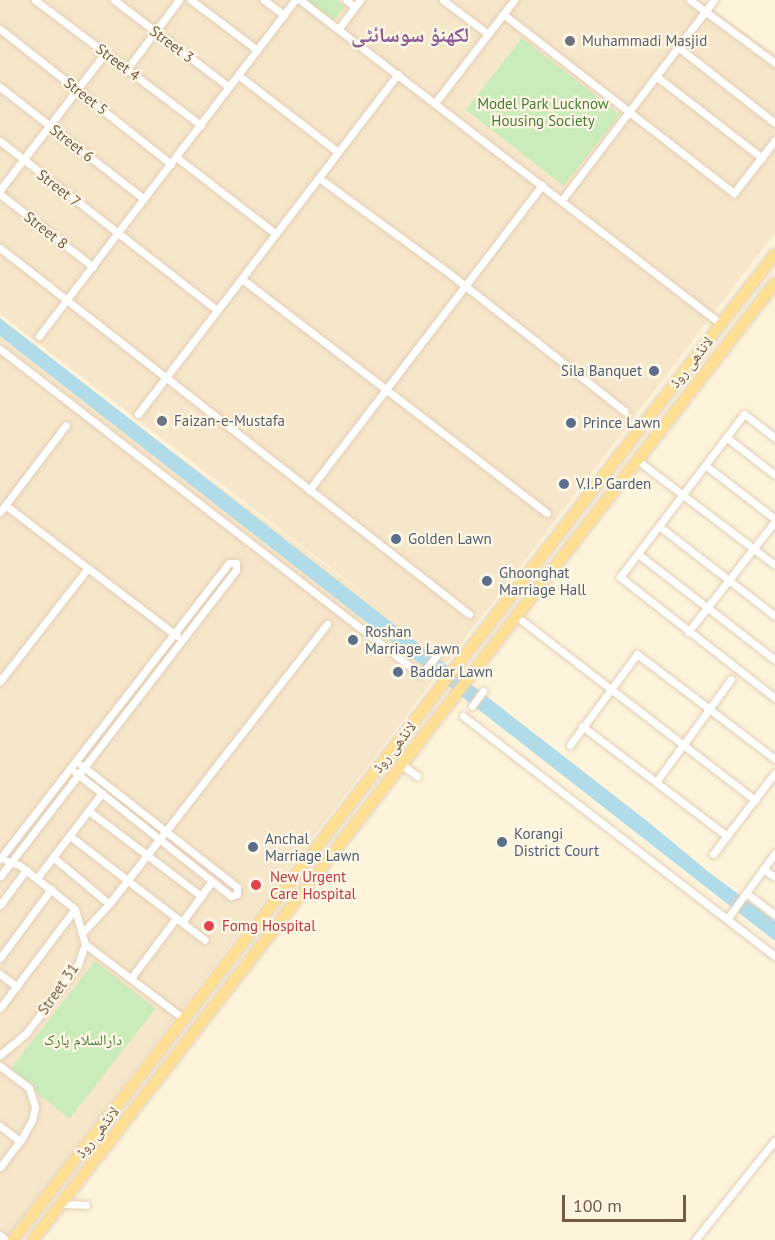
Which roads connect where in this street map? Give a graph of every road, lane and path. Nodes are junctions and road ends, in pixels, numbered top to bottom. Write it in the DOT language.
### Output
graph roads {
  1 [pos="35,0"];
  2 [pos="114,0"];
  3 [pos="179,0"];
  4 [pos="191,0"];
  5 [pos="264,0"];
  6 [pos="298,0"];
  7 [pos="346,0"];
  8 [pos="360,0"];
  9 [pos="443,0"];
  10 [pos="514,0"];
  11 [pos="690,0"];
  12 [pos="714,0"];
  13 [pos="355,7"];
  14 [pos="705,11"];
  15 [pos="503,14"];
  16 [pos="284,15"];
  17 [pos="339,28"];
  18 [pos="0,29"];
  19 [pos="155,31"];
  20 [pos="488,34"];
  21 [pos="678,47"];
  22 [pos="257,50"];
  23 [pos="105,53"];
  24 [pos="775,63"];
  25 [pos="127,69"];
  26 [pos="398,74"];
  27 [pos="238,75"];
  28 [pos="656,76"];
  29 [pos="0,87"];
  30 [pos="229,87"];
  31 [pos="77,89"];
  32 [pos="435,103"];
  33 [pos="629,112"];
  34 [pos="775,123"];
  35 [pos="201,125"];
  36 [pos="49,126"];
  37 [pos="775,140"];
  38 [pos="0,141"];
  39 [pos="338,152"];
  40 [pos="176,157"];
  41 [pos="762,158"];
  42 [pos="23,160"];
  43 [pos="171,164"];
  44 [pos="319,178"];
  45 [pos="542,185"];
  46 [pos="0,192"];
  47 [pos="144,200"];
  48 [pos="562,201"];
  49 [pos="118,234"];
  50 [pos="276,234"];
  51 [pos="0,248"];
  52 [pos="775,254"];
  53 [pos="93,267"];
  54 [pos="242,279"];
  55 [pos="775,283"];
  56 [pos="465,286"];
  57 [pos="68,301"];
  58 [pos="217,310"];
  59 [pos="721,324"];
  60 [pos="39,336"];
  61 [pos="0,349"];
  62 [pos="166,378"];
  63 [pos="386,390"];
  64 [pos="625,411"];
  65 [pos="138,414"];
  66 [pos="66,425"];
  67 [pos="726,437"];
  68 [pos="775,438"];
  69 [pos="637,460"];
  70 [pos="705,465"];
  71 [pos="775,475"];
  72 [pos="309,490"];
  73 [pos="682,495"];
  74 [pos="2,509"];
  75 [pos="547,513"];
  76 [pos="775,520"];
  77 [pos="658,526"];
  78 [pos="753,549"];
  79 [pos="638,554"];
  80 [pos="775,566"];
  81 [pos="88,568"];
  82 [pos="729,580"];
  83 [pos="708,607"];
  84 [pos="469,614"];
  85 [pos="516,616"];
  86 [pos="775,616"];
  87 [pos="327,624"];
  88 [pos="688,632"];
  89 [pos="174,634"];
  90 [pos="183,640"];
  91 [pos="437,655"];
  92 [pos="774,657"];
  93 [pos="731,679"];
  94 [pos="0,681"];
  95 [pos="610,689"];
  96 [pos="483,691"];
  97 [pos="775,698"];
  98 [pos="472,706"];
  99 [pos="710,708"];
  100 [pos="463,716"];
  101 [pos="582,726"];
  102 [pos="570,745"];
  103 [pos="683,745"];
  104 [pos="775,759"];
  105 [pos="77,761"];
  106 [pos="401,764"];
  107 [pos="84,767"];
  108 [pos="71,769"];
  109 [pos="775,773"];
  110 [pos="78,775"];
  111 [pos="417,776"];
  112 [pos="656,782"];
  113 [pos="102,794"];
  114 [pos="754,800"];
  115 [pos="89,811"];
  116 [pos="166,831"];
  117 [pos="70,836"];
  118 [pos="727,836"];
  119 [pos="160,839"];
  120 [pos="0,846"];
  121 [pos="775,853"];
  122 [pos="713,854"];
  123 [pos="147,855"];
  124 [pos="2,856"];
  125 [pos="53,857"];
  126 [pos="13,860"];
  127 [pos="763,869"];
  128 [pos="26,870"];
  129 [pos="0,876"];
  130 [pos="775,877"];
  131 [pos="37,878"];
  132 [pos="127,881"];
  133 [pos="212,881"];
  134 [pos="51,889"];
  135 [pos="745,894"];
  136 [pos="201,896"];
  137 [pos="109,904"];
  138 [pos="0,905"];
  139 [pos="75,909"];
  140 [pos="775,915"];
  141 [pos="727,919"];
  142 [pos="179,920"];
  143 [pos="83,932"];
  144 [pos="205,940"];
  145 [pos="85,944"];
  146 [pos="775,956"];
  147 [pos="0,958"];
  148 [pos="0,974"];
  149 [pos="131,978"];
  150 [pos="17,987"];
  151 [pos="0,1008"];
  152 [pos="184,1019"];
  153 [pos="0,1055"];
  154 [pos="0,1066"];
  155 [pos="0,1126"];
  156 [pos="775,1140"];
  157 [pos="20,1141"];
  158 [pos="0,1166"];
  159 [pos="61,1204"];
  160 [pos="86,1205"];
  161 [pos="0,1235"];
  162 [pos="6,1240"];
  163 [pos="13,1240"];
  164 [pos="33,1240"];
  165 [pos="695,1240"];
  1 -- 23 [label="street, Street 4"];
  2 -- 19 [label="street, Street 3"];
  3 -- 19 [label="street"];
  4 -- 22 [label="street"];
  5 -- 16 [label="street"];
  6 -- 16 [label="street"];
  6 -- 17 [label="street"];
  7 -- 13 [label="street"];
  8 -- 13 [label="street"];
  9 -- 20 [label="street"];
  10 -- 15 [label="street"];
  11 -- 14 [label="street"];
  12 -- 14 [label="street"];
  13 -- 17 [label="street"];
  14 -- 21 [label="street"];
  14 -- 24 [label="street"];
  15 -- 20 [label="street"];
  15 -- 33 [label="street"];
  16 -- 22 [label="street"];
  17 -- 26 [label="street"];
  18 -- 31 [label="street, Street 5"];
  19 -- 25 [label="street"];
  19 -- 30 [label="street, Street 3"];
  20 -- 32 [label="street"];
  21 -- 28 [label="street"];
  21 -- 34 [label="street"];
  22 -- 27 [label="street"];
  23 -- 25 [label="street, Street 4"];
  23 -- 31 [label="street"];
  25 -- 35 [label="street, Street 4"];
  26 -- 32 [label="street"];
  26 -- 39 [label="street"];
  27 -- 30 [label="street"];
  27 -- 39 [label="street"];
  28 -- 33 [label="street"];
  28 -- 41 [label="street"];
  29 -- 36 [label="street, Street 6"];
  30 -- 35 [label="street"];
  31 -- 36 [label="street"];
  31 -- 43 [label="street, Street 5"];
  32 -- 45 [label="street"];
  33 -- 41 [label="street"];
  33 -- 48 [label="street"];
  35 -- 40 [label="street"];
  36 -- 42 [label="street"];
  36 -- 47 [label="street, Street 6"];
  37 -- 41 [label="street"];
  38 -- 42 [label="street, Street 7"];
  39 -- 44 [label="street"];
  40 -- 43 [label="street"];
  40 -- 50 [label="street"];
  42 -- 46 [label="street"];
  42 -- 49 [label="street, Street 7"];
  43 -- 47 [label="street"];
  44 -- 50 [label="street"];
  44 -- 56 [label="street"];
  45 -- 48 [label="street"];
  45 -- 56 [label="street"];
  46 -- 53 [label="street, Street 8"];
  47 -- 49 [label="street"];
  48 -- 59 [label="street"];
  49 -- 53 [label="street"];
  49 -- 58 [label="street, Street 7"];
  50 -- 54 [label="street"];
  51 -- 57 [label="street"];
  52 -- 59 [label="main road, لانڈھی روڈ"];
  53 -- 57 [label="street"];
  54 -- 58 [label="street"];
  54 -- 63 [label="street"];
  55 -- 69 [label="main road, لانڈھی روڈ"];
  56 -- 63 [label="street"];
  56 -- 64 [label="street"];
  57 -- 60 [label="street"];
  57 -- 62 [label="street"];
  58 -- 62 [label="street"];
  59 -- 152 [label="main road, لانڈھی روڈ"];
  61 -- 91 [label="street"];
  62 -- 65 [label="street"];
  62 -- 72 [label="street"];
  63 -- 72 [label="street"];
  63 -- 75 [label="street"];
  66 -- 74 [label="street"];
  67 -- 68 [label="street"];
  67 -- 70 [label="street"];
  67 -- 71 [label="street"];
  69 -- 73 [label="street"];
  69 -- 85 [label="main road, لانڈھی روڈ"];
  70 -- 73 [label="street"];
  70 -- 76 [label="street"];
  72 -- 84 [label="street"];
  73 -- 77 [label="street"];
  73 -- 78 [label="street"];
  74 -- 81 [label="street"];
  76 -- 78 [label="street"];
  77 -- 79 [label="street"];
  77 -- 82 [label="street"];
  78 -- 80 [label="street"];
  78 -- 82 [label="street"];
  79 -- 83 [label="street"];
  79 -- 88 [label="street"];
  81 -- 89 [label="street"];
  81 -- 94 [label="street"];
  82 -- 83 [label="street"];
  82 -- 86 [label="street"];
  83 -- 88 [label="street"];
  83 -- 92 [label="street"];
  85 -- 95 [label="street"];
  85 -- 106 [label="main road, لانڈھی روڈ"];
  87 -- 116 [label="street"];
  88 -- 97 [label="street"];
  89 -- 90 [label="street"];
  89 -- 90 [label="street"];
  89 -- 105 [label="street"];
  90 -- 107 [label="street"];
  93 -- 99 [label="street"];
  95 -- 99 [label="street"];
  95 -- 101 [label="street"];
  95 -- 103 [label="street"];
  96 -- 98 [label="street"];
  99 -- 103 [label="street"];
  99 -- 104 [label="street"];
  100 -- 141 [label="street"];
  101 -- 102 [label="street"];
  101 -- 112 [label="street"];
  103 -- 112 [label="street"];
  103 -- 114 [label="street"];
  105 -- 107 [label="street"];
  105 -- 108 [label="street"];
  106 -- 111 [label="street"];
  106 -- 159 [label="main road, لانڈھی روڈ"];
  107 -- 110 [label="street"];
  107 -- 116 [label="street"];
  108 -- 110 [label="street"];
  108 -- 124 [label="street"];
  109 -- 114 [label="street"];
  110 -- 113 [label="street"];
  110 -- 126 [label="street"];
  112 -- 118 [label="street"];
  113 -- 115 [label="street"];
  113 -- 119 [label="street"];
  114 -- 118 [label="street"];
  115 -- 117 [label="street"];
  115 -- 123 [label="street"];
  116 -- 119 [label="street"];
  116 -- 133 [label="street"];
  117 -- 125 [label="street"];
  117 -- 132 [label="street"];
  118 -- 122 [label="street"];
  119 -- 123 [label="street"];
  119 -- 133 [label="street"];
  120 -- 124 [label="street"];
  121 -- 127 [label="street"];
  123 -- 132 [label="street"];
  123 -- 136 [label="street"];
  124 -- 126 [label="street"];
  125 -- 131 [label="street"];
  125 -- 137 [label="street"];
  126 -- 128 [label="street"];
  126 -- 129 [label="street"];
  127 -- 130 [label="street"];
  127 -- 135 [label="street"];
  128 -- 131 [label="street"];
  128 -- 138 [label="street"];
  131 -- 134 [label="street"];
  132 -- 137 [label="street"];
  132 -- 142 [label="street"];
  133 -- 136 [label="street"];
  134 -- 139 [label="street"];
  134 -- 147 [label="street"];
  135 -- 140 [label="street"];
  135 -- 141 [label="street"];
  136 -- 142 [label="street"];
  137 -- 143 [label="street"];
  139 -- 143 [label="street"];
  139 -- 150 [label="street"];
  141 -- 146 [label="street"];
  142 -- 144 [label="street"];
  142 -- 149 [label="street"];
  143 -- 145 [label="street"];
  145 -- 149 [label="street"];
  145 -- 153 [label="street, Street 31"];
  148 -- 150 [label="street"];
  149 -- 152 [label="street"];
  150 -- 151 [label="street"];
  152 -- 163 [label="main road, لانڈھی روڈ"];
  154 -- 157 [label="street"];
  155 -- 157 [label="street"];
  156 -- 165 [label="street"];
  157 -- 158 [label="street"];
  159 -- 160 [label="street"];
  159 -- 164 [label="main road, لانڈھی روڈ"];
  161 -- 162 [label="street"];
}
